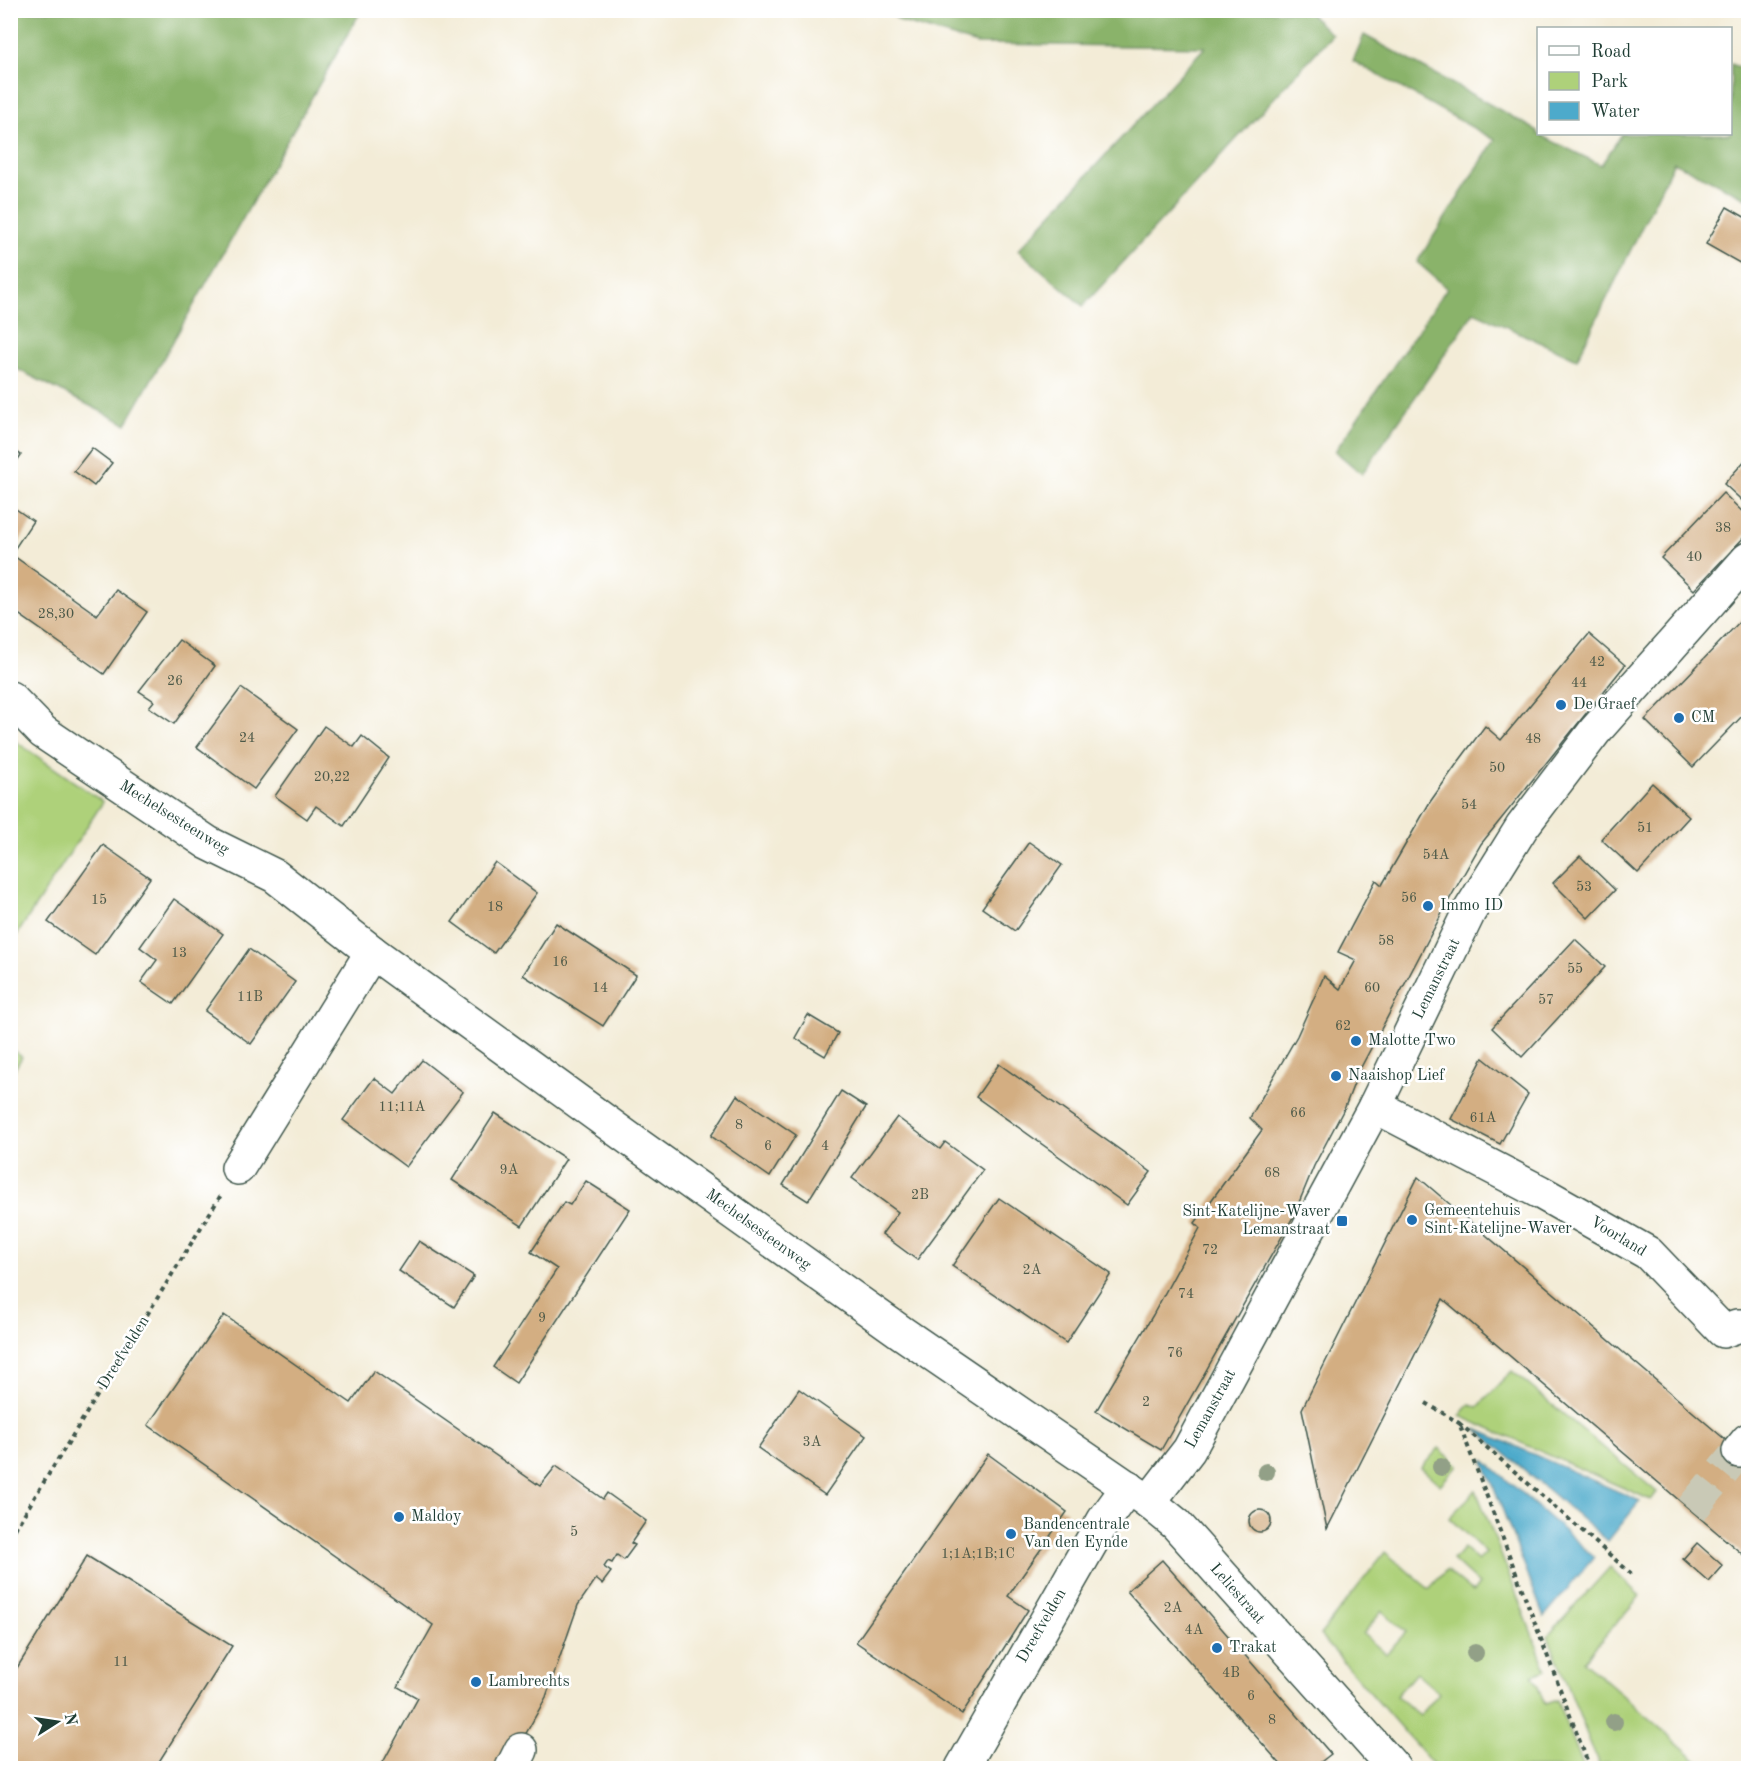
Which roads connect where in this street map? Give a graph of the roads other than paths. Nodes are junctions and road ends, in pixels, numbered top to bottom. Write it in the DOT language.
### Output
graph roads {
  1 [pos="1749,559"];
  2 [pos="10,698"];
  3 [pos="372,952"];
  4 [pos="1375,1106"];
  5 [pos="238,1168"];
  6 [pos="1749,1326"];
  7 [pos="1138,1495"];
  8 [pos="962,1768"];
  9 [pos="1394,1768"];
  1 -- 4 [label="street, Lemanstraat"];
  2 -- 3 [label="street, Mechelsesteenweg"];
  3 -- 5 [label="street"];
  3 -- 7 [label="street, Mechelsesteenweg"];
  4 -- 6 [label="street, Voorland"];
  4 -- 7 [label="street, Lemanstraat"];
  7 -- 8 [label="street, Dreefvelden"];
  7 -- 9 [label="street, Leliestraat"];
}
